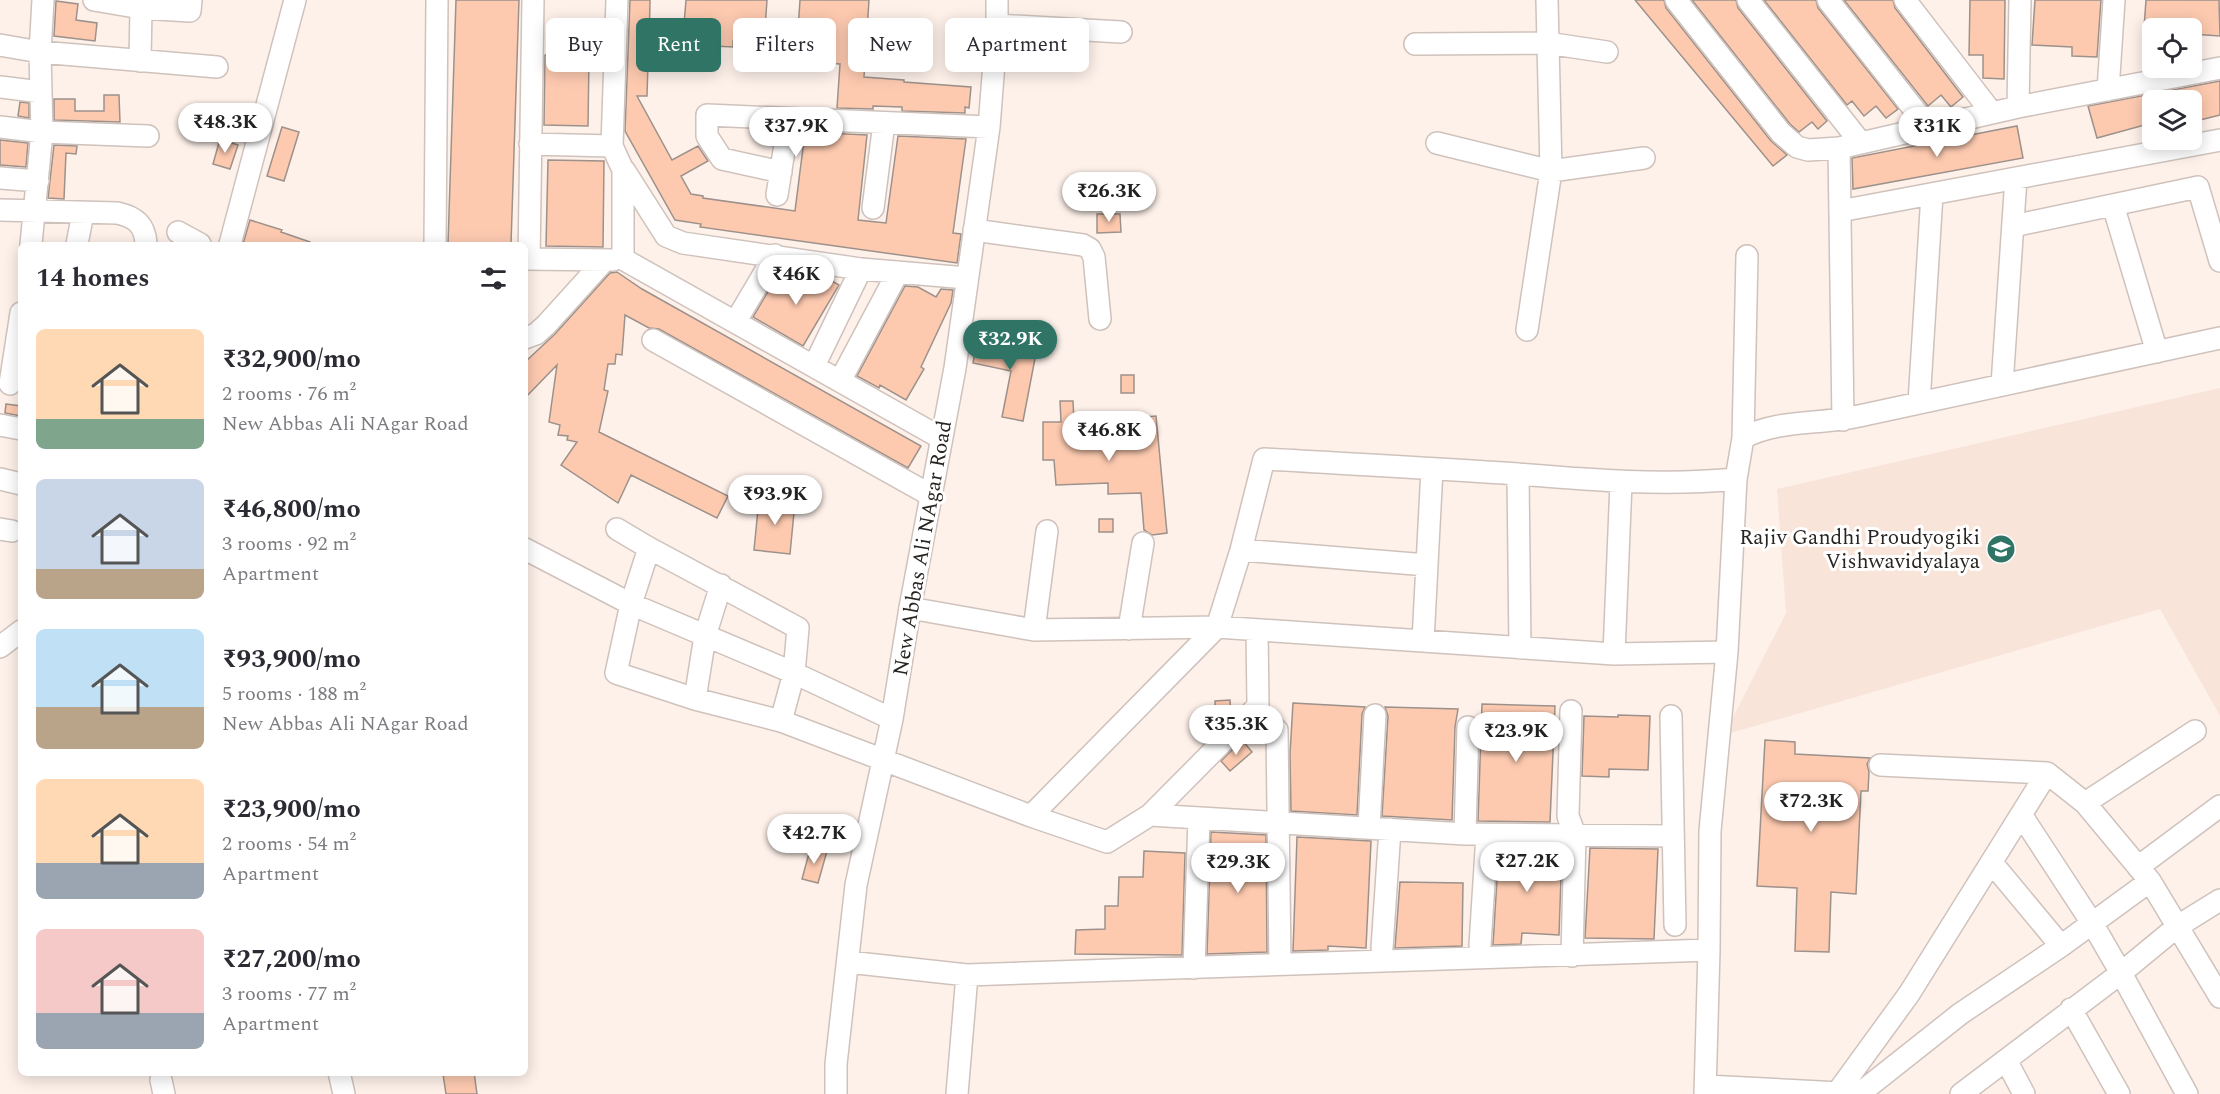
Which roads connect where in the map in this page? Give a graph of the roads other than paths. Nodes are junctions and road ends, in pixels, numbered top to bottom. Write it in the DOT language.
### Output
graph roads {
  1 [pos="43,0"];
  2 [pos="94,0"];
  3 [pos="190,0"];
  4 [pos="295,0"];
  5 [pos="437,0"];
  6 [pos="533,0"];
  7 [pos="617,0"];
  8 [pos="997,0"];
  9 [pos="1547,0"];
  10 [pos="1676,0"];
  11 [pos="1748,0"];
  12 [pos="1828,0"];
  13 [pos="1905,0"];
  14 [pos="2020,0"];
  15 [pos="2114,0"];
  16 [pos="141,8"];
  17 [pos="997,18"];
  18 [pos="1089,30"];
  19 [pos="1121,32"];
  20 [pos="1547,43"];
  21 [pos="1415,44"];
  22 [pos="0,45"];
  23 [pos="40,52"];
  24 [pos="1607,52"];
  25 [pos="140,61"];
  26 [pos="218,68"];
  27 [pos="2220,68"];
  28 [pos="993,72"];
  29 [pos="0,87"];
  30 [pos="2108,90"];
  31 [pos="41,92"];
  32 [pos="2018,107"];
  33 [pos="1992,112"];
  34 [pos="789,119"];
  35 [pos="884,123"];
  36 [pos="0,127"];
  37 [pos="988,127"];
  38 [pos="1928,127"];
  39 [pos="42,132"];
  40 [pos="148,135"];
  41 [pos="2220,140"];
  42 [pos="1861,142"];
  43 [pos="1437,143"];
  44 [pos="530,144"];
  45 [pos="612,146"];
  46 [pos="1839,148"];
  47 [pos="1644,158"];
  48 [pos="623,170"];
  49 [pos="1551,171"];
  50 [pos="781,172"];
  51 [pos="0,178"];
  52 [pos="2016,178"];
  53 [pos="38,181"];
  54 [pos="1932,194"];
  55 [pos="777,195"];
  56 [pos="2113,205"];
  57 [pos="873,208"];
  58 [pos="0,210"];
  59 [pos="1840,211"];
  60 [pos="35,213"];
  61 [pos="83,213"];
  62 [pos="2013,226"];
  63 [pos="974,230"];
  64 [pos="178,232"];
  65 [pos="31,242"];
  66 [pos="77,242"];
  67 [pos="146,242"];
  68 [pos="196,242"];
  69 [pos="231,242"];
  70 [pos="435,242"];
  71 [pos="527,242"];
  72 [pos="775,255"];
  73 [pos="1747,256"];
  74 [pos="528,259"];
  75 [pos="613,260"];
  76 [pos="2220,261"];
  77 [pos="861,269"];
  78 [pos="898,272"];
  79 [pos="967,278"];
  80 [pos="1100,319"];
  81 [pos="736,321"];
  82 [pos="1527,330"];
  83 [pos="528,337"];
  84 [pos="2220,338"];
  85 [pos="18,340"];
  86 [pos="653,340"];
  87 [pos="2157,352"];
  88 [pos="814,366"];
  89 [pos="840,381"];
  90 [pos="10,384"];
  91 [pos="2002,385"];
  92 [pos="1919,404"];
  93 [pos="1843,420"];
  94 [pos="0,425"];
  95 [pos="18,428"];
  96 [pos="1758,432"];
  97 [pos="941,438"];
  98 [pos="1432,469"];
  99 [pos="1518,474"];
  100 [pos="0,479"];
  101 [pos="1736,479"];
  102 [pos="18,483"];
  103 [pos="1621,483"];
  104 [pos="932,496"];
  105 [pos="617,529"];
  106 [pos="1047,531"];
  107 [pos="1143,543"];
  108 [pos="649,548"];
  109 [pos="1241,550"];
  110 [pos="528,551"];
  111 [pos="1427,565"];
  112 [pos="721,585"];
  113 [pos="631,604"];
  114 [pos="910,608"];
  115 [pos="1217,627"];
  116 [pos="1129,629"];
  117 [pos="1034,630"];
  118 [pos="1257,630"];
  119 [pos="18,634"];
  120 [pos="705,636"];
  121 [pos="1423,641"];
  122 [pos="0,646"];
  123 [pos="1520,648"];
  124 [pos="1727,652"];
  125 [pos="1614,654"];
  126 [pos="794,673"];
  127 [pos="694,699"];
  128 [pos="1571,711"];
  129 [pos="1375,715"];
  130 [pos="1671,716"];
  131 [pos="892,719"];
  132 [pos="781,721"];
  133 [pos="1468,727"];
  134 [pos="1277,730"];
  135 [pos="2194,731"];
  136 [pos="884,759"];
  137 [pos="1880,765"];
  138 [pos="2047,773"];
  139 [pos="2085,803"];
  140 [pos="2220,806"];
  141 [pos="1150,815"];
  142 [pos="1031,816"];
  143 [pos="2022,816"];
  144 [pos="1199,818"];
  145 [pos="1277,822"];
  146 [pos="1379,828"];
  147 [pos="1465,834"];
  148 [pos="1487,835"];
  149 [pos="1575,835"];
  150 [pos="1672,836"];
  151 [pos="1992,863"];
  152 [pos="2144,874"];
  153 [pos="2220,900"];
  154 [pos="2092,923"];
  155 [pos="1675,925"];
  156 [pos="2178,926"];
  157 [pos="1480,945"];
  158 [pos="2061,946"];
  159 [pos="1382,948"];
  160 [pos="1709,950"];
  161 [pos="1572,956"];
  162 [pos="848,962"];
  163 [pos="1280,964"];
  164 [pos="1194,968"];
  165 [pos="2121,973"];
  166 [pos="967,975"];
  167 [pos="2220,997"];
  168 [pos="2071,1009"];
  169 [pos="2006,1060"];
  170 [pos="340,1076"];
  171 [pos="1705,1090"];
  172 [pos="1837,1093"];
  173 [pos="344,1094"];
  174 [pos="836,1094"];
  175 [pos="957,1094"];
  176 [pos="1961,1094"];
  177 [pos="2024,1094"];
  178 [pos="2119,1094"];
  179 [pos="2187,1094"];
  1 -- 23 [label="street"];
  2 -- 16 [label="street"];
  3 -- 16 [label="street"];
  4 -- 69 [label="street"];
  5 -- 70 [label="street"];
  6 -- 44 [label="street"];
  7 -- 45 [label="street"];
  8 -- 17 [label="street, New Abbas Ali NAgar Road"];
  9 -- 20 [label="street"];
  10 -- 46 [label="street"];
  11 -- 42 [label="street"];
  12 -- 38 [label="street"];
  13 -- 33 [label="street"];
  14 -- 32 [label="street"];
  15 -- 30 [label="street"];
  16 -- 25 [label="street"];
  18 -- 19 [label="street"];
  20 -- 21 [label="street"];
  20 -- 24 [label="street"];
  20 -- 49 [label="street"];
  22 -- 23 [label="street"];
  23 -- 25 [label="street"];
  23 -- 31 [label="street"];
  25 -- 26 [label="street"];
  27 -- 30 [label="street"];
  28 -- 37 [label="street, New Abbas Ali NAgar Road"];
  29 -- 31 [label="street"];
  30 -- 32 [label="street"];
  31 -- 39 [label="street"];
  32 -- 33 [label="street"];
  33 -- 38 [label="street"];
  34 -- 35 [label="street"];
  34 -- 50 [label="street"];
  34 -- 50 [label="street"];
  35 -- 37 [label="street"];
  35 -- 57 [label="street"];
  36 -- 39 [label="street"];
  37 -- 63 [label="street, New Abbas Ali NAgar Road"];
  38 -- 42 [label="street"];
  39 -- 40 [label="street"];
  39 -- 53 [label="street"];
  41 -- 52 [label="street"];
  42 -- 46 [label="street"];
  43 -- 49 [label="street"];
  44 -- 45 [label="street"];
  44 -- 71 [label="street"];
  45 -- 48 [label="street"];
  46 -- 59 [label="street"];
  47 -- 49 [label="street"];
  48 -- 72 [label="street"];
  48 -- 75 [label="street"];
  49 -- 82 [label="street"];
  50 -- 55 [label="street"];
  51 -- 53 [label="street"];
  52 -- 54 [label="street"];
  52 -- 62 [label="street"];
  53 -- 60 [label="street"];
  54 -- 59 [label="street"];
  54 -- 92 [label="street"];
  56 -- 62 [label="street"];
  56 -- 76 [label="street"];
  56 -- 87 [label="street"];
  58 -- 60 [label="street"];
  59 -- 93 [label="street"];
  60 -- 61 [label="street"];
  60 -- 65 [label="street"];
  61 -- 66 [label="street"];
  61 -- 67 [label="street"];
  62 -- 91 [label="street"];
  63 -- 79 [label="street, New Abbas Ali NAgar Road"];
  63 -- 80 [label="street"];
  64 -- 68 [label="street"];
  72 -- 77 [label="street"];
  72 -- 81 [label="street"];
  73 -- 96 [label="street"];
  74 -- 75 [label="street"];
  75 -- 81 [label="street"];
  75 -- 83 [label="street"];
  77 -- 78 [label="street"];
  77 -- 88 [label="street"];
  78 -- 79 [label="street"];
  78 -- 89 [label="street"];
  79 -- 97 [label="street, New Abbas Ali NAgar Road"];
  81 -- 88 [label="street"];
  84 -- 87 [label="street"];
  85 -- 90 [label="street"];
  86 -- 104 [label="street"];
  87 -- 91 [label="street"];
  88 -- 89 [label="street"];
  89 -- 97 [label="street"];
  91 -- 92 [label="street"];
  92 -- 93 [label="street"];
  93 -- 96 [label="street"];
  94 -- 95 [label="street"];
  96 -- 101 [label="street"];
  97 -- 104 [label="street, New Abbas Ali NAgar Road"];
  98 -- 99 [label="street"];
  98 -- 109 [label="street"];
  98 -- 111 [label="street"];
  99 -- 103 [label="street"];
  99 -- 123 [label="street"];
  100 -- 102 [label="street"];
  101 -- 103 [label="street"];
  101 -- 124 [label="street"];
  103 -- 125 [label="street"];
  104 -- 114 [label="street, New Abbas Ali NAgar Road"];
  105 -- 108 [label="street"];
  106 -- 117 [label="street"];
  107 -- 116 [label="street"];
  108 -- 112 [label="street"];
  108 -- 113 [label="street"];
  109 -- 111 [label="street"];
  109 -- 115 [label="street"];
  110 -- 113 [label="street"];
  111 -- 121 [label="street"];
  112 -- 120 [label="street"];
  112 -- 126 [label="street"];
  113 -- 120 [label="street"];
  113 -- 127 [label="street"];
  114 -- 117 [label="street"];
  114 -- 131 [label="street, New Abbas Ali NAgar Road"];
  115 -- 116 [label="street"];
  115 -- 118 [label="street"];
  115 -- 142 [label="street"];
  116 -- 117 [label="street"];
  118 -- 121 [label="street"];
  118 -- 141 [label="street"];
  119 -- 122 [label="street"];
  120 -- 126 [label="street"];
  120 -- 127 [label="street"];
  121 -- 123 [label="street"];
  123 -- 125 [label="street"];
  124 -- 125 [label="street"];
  124 -- 160 [label="street"];
  126 -- 131 [label="street"];
  126 -- 132 [label="street"];
  127 -- 132 [label="street"];
  128 -- 149 [label="street"];
  129 -- 146 [label="street"];
  130 -- 150 [label="street"];
  131 -- 136 [label="street, New Abbas Ali NAgar Road"];
  132 -- 136 [label="street"];
  133 -- 147 [label="street"];
  134 -- 145 [label="street"];
  135 -- 139 [label="street"];
  136 -- 142 [label="street"];
  136 -- 162 [label="street, New Abbas Ali NAgar Road"];
  137 -- 138 [label="street"];
  138 -- 139 [label="street"];
  138 -- 143 [label="street"];
  139 -- 152 [label="street"];
  140 -- 152 [label="street"];
  141 -- 142 [label="street"];
  141 -- 144 [label="street"];
  143 -- 151 [label="street"];
  143 -- 154 [label="street"];
  144 -- 145 [label="street"];
  144 -- 164 [label="street"];
  145 -- 146 [label="street"];
  145 -- 163 [label="street"];
  146 -- 147 [label="street"];
  146 -- 159 [label="street"];
  147 -- 148 [label="street"];
  148 -- 149 [label="street"];
  148 -- 157 [label="street"];
  149 -- 150 [label="street"];
  149 -- 161 [label="street"];
  150 -- 155 [label="street"];
  151 -- 158 [label="street"];
  151 -- 172 [label="street"];
  152 -- 154 [label="street"];
  152 -- 156 [label="street"];
  153 -- 156 [label="street"];
  154 -- 158 [label="street"];
  154 -- 165 [label="street"];
  156 -- 165 [label="street"];
  156 -- 167 [label="street"];
  158 -- 172 [label="street"];
  160 -- 161 [label="street"];
  160 -- 171 [label="street"];
  161 -- 163 [label="street"];
  162 -- 166 [label="street"];
  162 -- 174 [label="street, New Abbas Ali NAgar Road"];
  163 -- 164 [label="street"];
  164 -- 166 [label="street"];
  165 -- 168 [label="street"];
  165 -- 179 [label="street"];
  166 -- 175 [label="street"];
  168 -- 169 [label="street"];
  168 -- 178 [label="street"];
  169 -- 176 [label="street"];
  169 -- 177 [label="street"];
  170 -- 173 [label="street"];
  171 -- 172 [label="street"];
}
